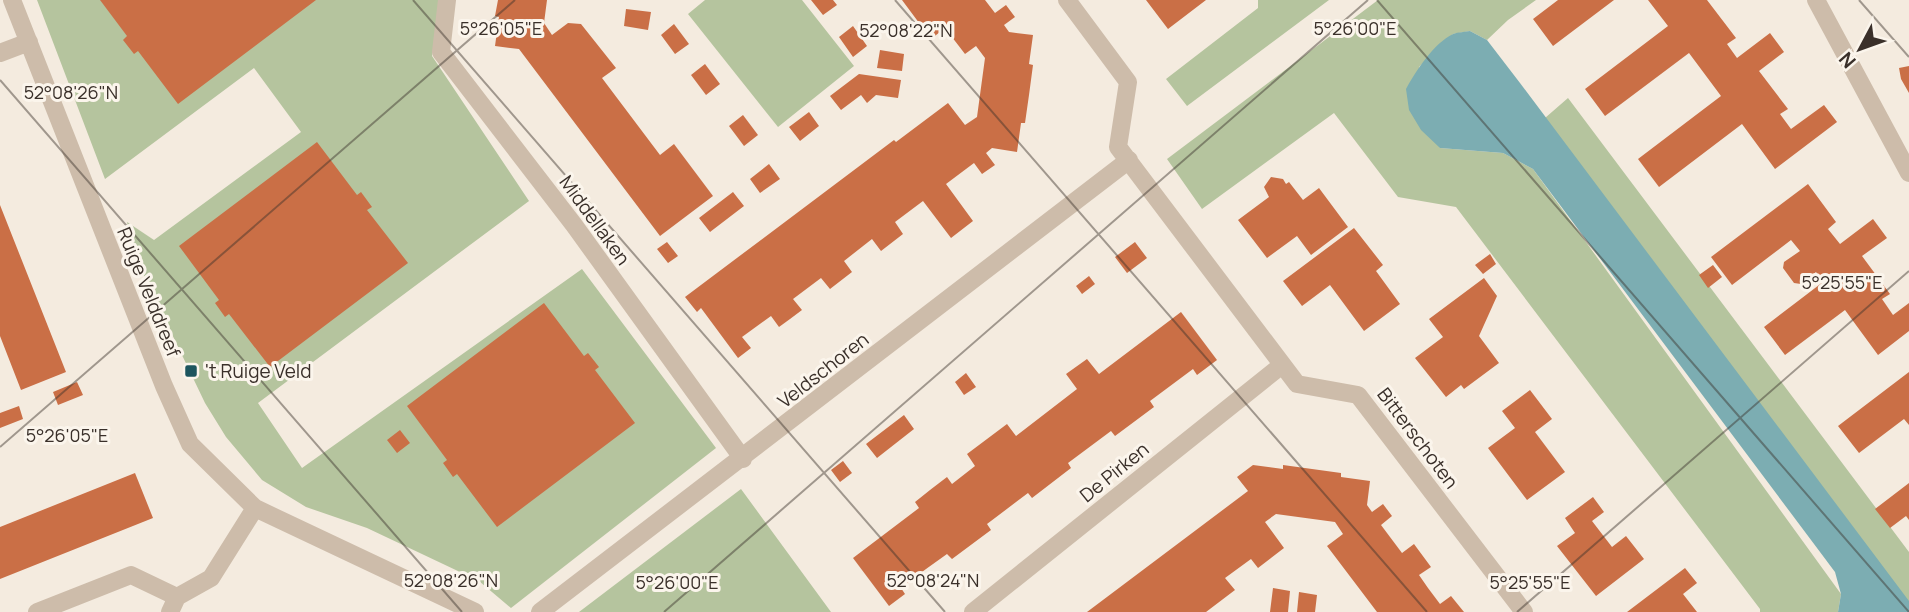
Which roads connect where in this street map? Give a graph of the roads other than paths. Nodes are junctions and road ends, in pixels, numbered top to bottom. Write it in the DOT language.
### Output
graph roads {
  1 [pos="12,0"];
  2 [pos="447,0"];
  3 [pos="1067,0"];
  4 [pos="1816,0"];
  5 [pos="29,42"];
  6 [pos="0,54"];
  7 [pos="1129,160"];
  8 [pos="1909,173"];
  9 [pos="1282,365"];
  10 [pos="743,459"];
  11 [pos="255,508"];
  12 [pos="174,604"];
  13 [pos="37,612"];
  14 [pos="475,612"];
  15 [pos="540,612"];
  16 [pos="973,612"];
  17 [pos="1524,612"];
  1 -- 5 [label="street, Ruige Velddreef"];
  2 -- 10 [label="street, Middellaken"];
  3 -- 7 [label="street"];
  4 -- 8 [label="street"];
  5 -- 6 [label="street"];
  5 -- 11 [label="street, Ruige Velddreef"];
  7 -- 9 [label="street, Bitterschoten"];
  7 -- 10 [label="street, Veldschoren"];
  9 -- 16 [label="street, De Pirken"];
  9 -- 17 [label="street, Bitterschoten"];
  10 -- 15 [label="street, Veldschoren"];
  11 -- 12 [label="street"];
  11 -- 14 [label="street, Ruige Velddreef"];
  12 -- 13 [label="street"];
}
